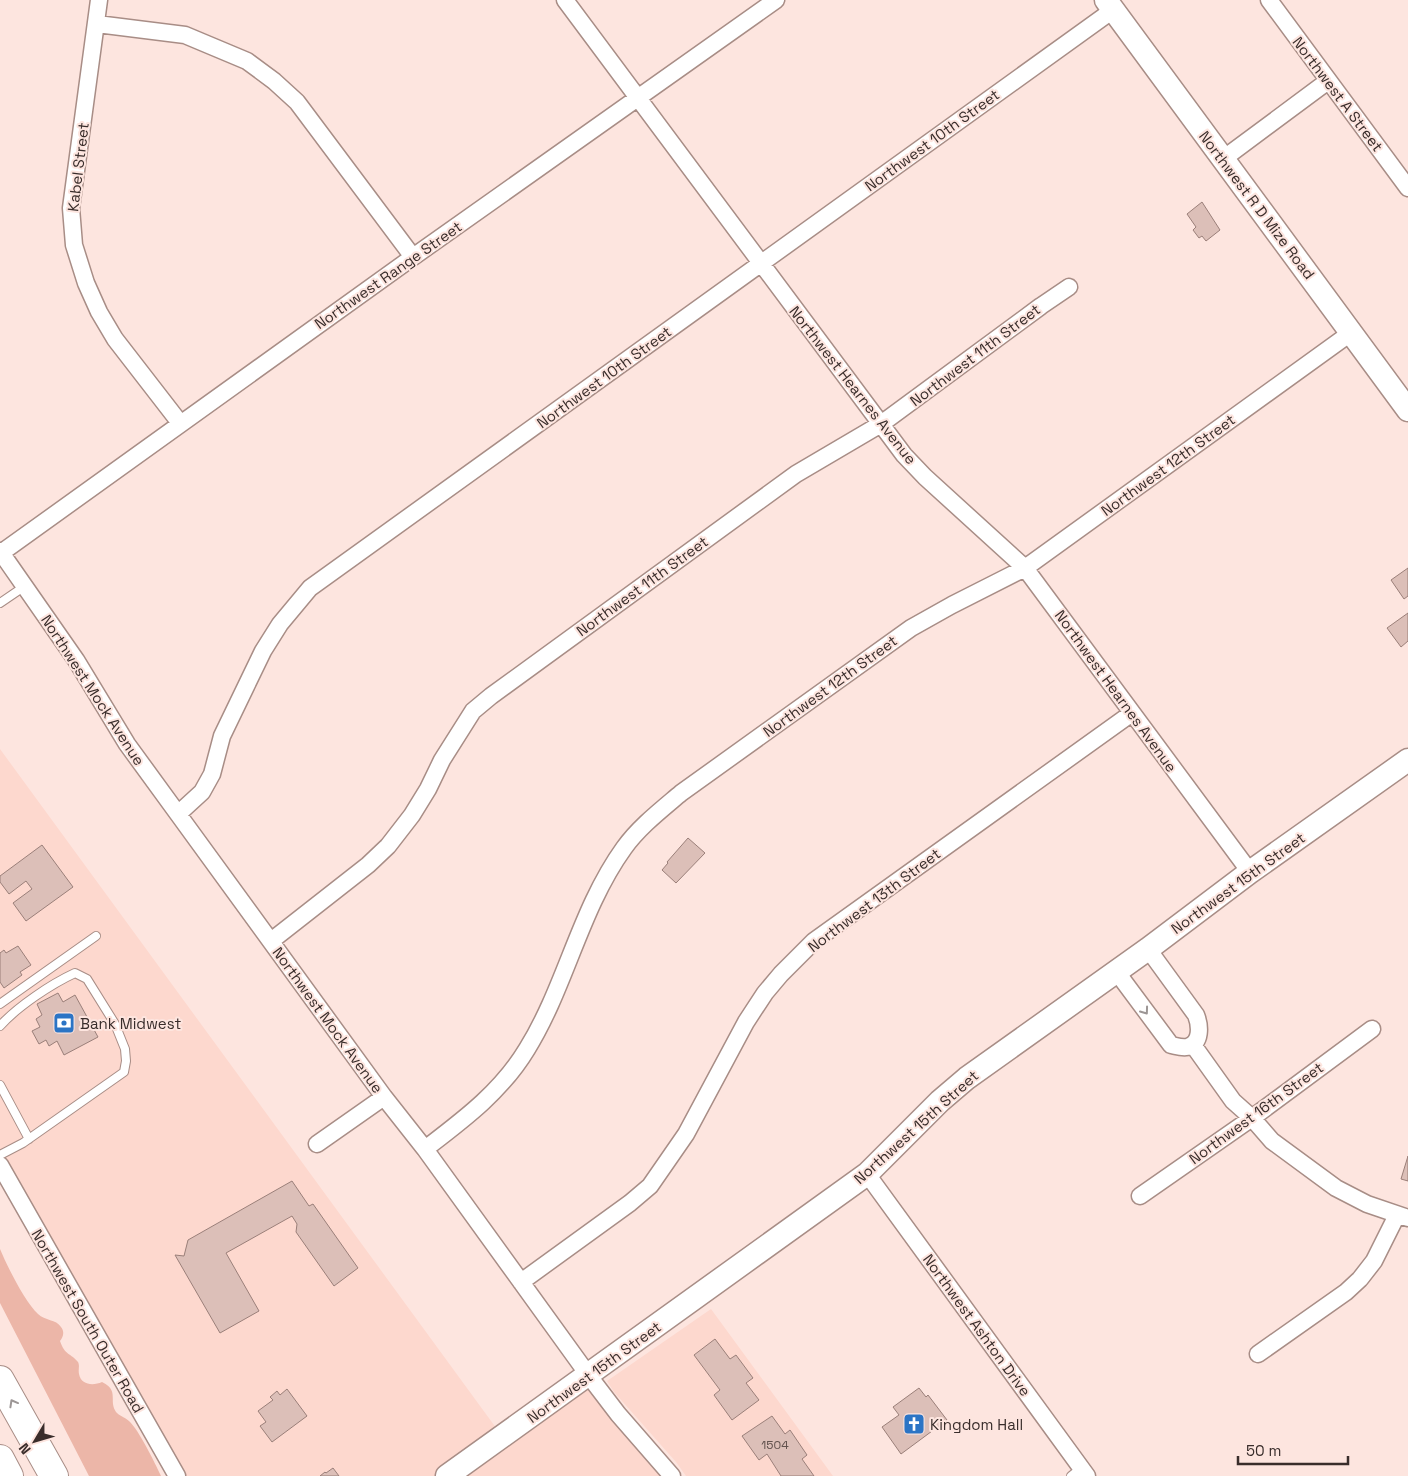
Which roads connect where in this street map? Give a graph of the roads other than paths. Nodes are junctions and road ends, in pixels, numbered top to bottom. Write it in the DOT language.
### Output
graph roads {
  1 [pos="99,0"];
  2 [pos="565,0"];
  3 [pos="776,0"];
  4 [pos="1268,0"];
  5 [pos="1110,5"];
  6 [pos="97,24"];
  7 [pos="1328,81"];
  8 [pos="638,99"];
  9 [pos="1223,159"];
  10 [pos="1408,188"];
  11 [pos="413,257"];
  12 [pos="760,264"];
  13 [pos="1069,286"];
  14 [pos="1352,332"];
  15 [pos="1408,410"];
  16 [pos="180,423"];
  17 [pos="881,424"];
  18 [pos="1,552"];
  19 [pos="1025,568"];
  20 [pos="25,586"];
  21 [pos="0,603"];
  22 [pos="1132,712"];
  23 [pos="1408,760"];
  24 [pos="178,814"];
  25 [pos="1250,872"];
  26 [pos="96,936"];
  27 [pos="271,941"];
  28 [pos="1148,949"];
  29 [pos="1116,972"];
  30 [pos="0,1004"];
  31 [pos="0,1026"];
  32 [pos="1372,1030"];
  33 [pos="1193,1045"];
  34 [pos="0,1085"];
  35 [pos="384,1097"];
  36 [pos="1252,1118"];
  37 [pos="29,1139"];
  38 [pos="318,1144"];
  39 [pos="425,1149"];
  40 [pos="0,1155"];
  41 [pos="0,1165"];
  42 [pos="867,1174"];
  43 [pos="1140,1196"];
  44 [pos="1403,1216"];
  45 [pos="521,1282"];
  46 [pos="1258,1354"];
  47 [pos="588,1376"];
  48 [pos="0,1380"];
  49 [pos="0,1459"];
  50 [pos="1080,1473"];
  51 [pos="9,1476"];
  52 [pos="54,1476"];
  53 [pos="177,1476"];
  54 [pos="447,1476"];
  55 [pos="672,1476"];
  1 -- 6 [label="street, Kabel Street"];
  2 -- 8 [label="street, Northwest Hearnes Avenue"];
  3 -- 8 [label="street, Northwest Range Street"];
  4 -- 7 [label="street, Northwest A Street"];
  5 -- 9 [label="street, Northwest R D Mize Road"];
  5 -- 12 [label="street, Northwest 10th Street"];
  6 -- 11 [label="street"];
  6 -- 16 [label="street, Kabel Street"];
  7 -- 9 [label="street"];
  7 -- 10 [label="street, Northwest A Street"];
  8 -- 11 [label="street, Northwest Range Street"];
  8 -- 12 [label="street, Northwest Hearnes Avenue"];
  9 -- 14 [label="street, Northwest R D Mize Road"];
  11 -- 16 [label="street, Northwest Range Street"];
  12 -- 17 [label="street, Northwest Hearnes Avenue"];
  12 -- 24 [label="street, Northwest 10th Street"];
  13 -- 17 [label="street, Northwest 11th Street"];
  14 -- 15 [label="street, Northwest R D Mize Road"];
  14 -- 19 [label="street, Northwest 12th Street"];
  16 -- 18 [label="street, Northwest Range Street"];
  17 -- 19 [label="street, Northwest Hearnes Avenue"];
  17 -- 27 [label="street, Northwest 11th Street"];
  18 -- 20 [label="street, Northwest Mock Avenue"];
  19 -- 22 [label="street, Northwest Hearnes Avenue"];
  19 -- 39 [label="street, Northwest 12th Street"];
  20 -- 21 [label="lane"];
  20 -- 24 [label="street, Northwest Mock Avenue"];
  22 -- 25 [label="street, Northwest Hearnes Avenue"];
  22 -- 45 [label="street, Northwest 13th Street"];
  23 -- 25 [label="street, Northwest 15th Street"];
  24 -- 27 [label="street, Northwest Mock Avenue"];
  25 -- 28 [label="street, Northwest 15th Street"];
  26 -- 30 [label="lane"];
  27 -- 35 [label="street, Northwest Mock Avenue"];
  28 -- 29 [label="street, Northwest 15th Street"];
  28 -- 33 [label="street"];
  29 -- 33 [label="street, one-way"];
  29 -- 42 [label="street, Northwest 15th Street"];
  31 -- 37 [label="lane"];
  32 -- 36 [label="street, Northwest 16th Street"];
  33 -- 36 [label="street"];
  34 -- 37 [label="lane"];
  35 -- 38 [label="street"];
  35 -- 39 [label="street, Northwest Mock Avenue"];
  36 -- 43 [label="street, Northwest 16th Street"];
  36 -- 44 [label="street"];
  37 -- 40 [label="lane"];
  39 -- 45 [label="street, Northwest Mock Avenue"];
  41 -- 53 [label="street, Northwest South Outer Road"];
  42 -- 47 [label="street, Northwest 15th Street"];
  42 -- 50 [label="street, Northwest Ashton Drive"];
  44 -- 46 [label="street"];
  45 -- 47 [label="street, Northwest Mock Avenue"];
  47 -- 54 [label="street, Northwest 15th Street"];
  47 -- 55 [label="street, Northwest Mock Avenue"];
  52 -- 48 [label="highway, one-way"];
  49 -- 51 [label="highway"];
}
